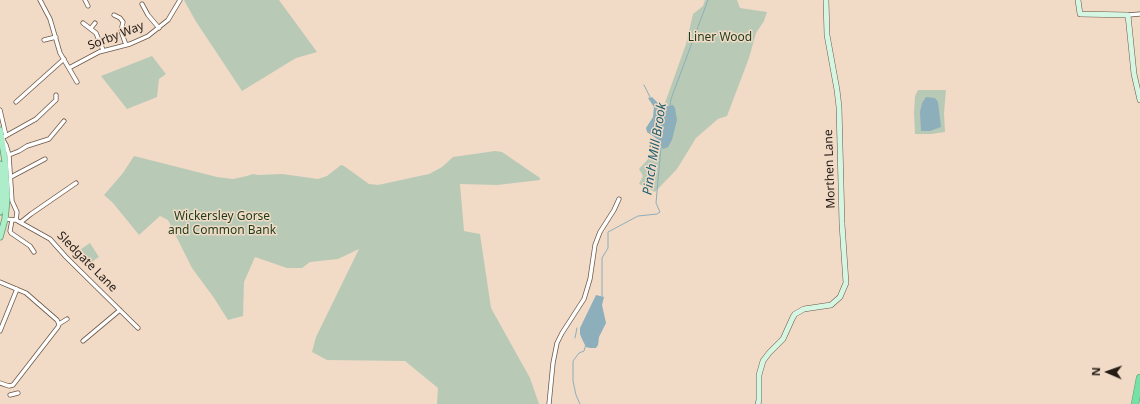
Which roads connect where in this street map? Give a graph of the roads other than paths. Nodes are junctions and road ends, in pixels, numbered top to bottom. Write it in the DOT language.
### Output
graph roads {
  1 [pos="40,0"];
  2 [pos="85,0"];
  3 [pos="180,0"];
  4 [pos="826,0"];
  5 [pos="1078,0"];
  6 [pos="142,4"];
  7 [pos="88,6"];
  8 [pos="118,11"];
  9 [pos="1140,14"];
  10 [pos="1128,15"];
  11 [pos="83,23"];
  12 [pos="95,23"];
  13 [pos="91,28"];
  14 [pos="159,28"];
  15 [pos="56,37"];
  16 [pos="44,40"];
  17 [pos="126,45"];
  18 [pos="103,50"];
  19 [pos="64,59"];
  20 [pos="69,68"];
  21 [pos="77,82"];
  22 [pos="56,95"];
  23 [pos="1140,100"];
  24 [pos="16,102"];
  25 [pos="0,110"];
  26 [pos="64,121"];
  27 [pos="0,130"];
  28 [pos="4,137"];
  29 [pos="9,154"];
  30 [pos="45,158"];
  31 [pos="0,164"];
  32 [pos="11,177"];
  33 [pos="76,183"];
  34 [pos="619,199"];
  35 [pos="0,212"];
  36 [pos="5,219"];
  37 [pos="14,220"];
  38 [pos="21,222"];
  39 [pos="0,237"];
  40 [pos="34,252"];
  41 [pos="0,282"];
  42 [pos="17,289"];
  43 [pos="120,310"];
  44 [pos="67,319"];
  45 [pos="59,324"];
  46 [pos="138,328"];
  47 [pos="0,331"];
  48 [pos="83,341"];
  49 [pos="1140,378"];
  50 [pos="0,383"];
  51 [pos="11,386"];
  52 [pos="18,393"];
  53 [pos="549,404"];
  54 [pos="758,404"];
  55 [pos="1135,404"];
  1 -- 15 [label="street"];
  2 -- 7 [label="street"];
  3 -- 14 [label="street, Sorby Way"];
  4 -- 54 [label="main road, Morthen Lane"];
  5 -- 10 [label="main road"];
  6 -- 14 [label="street"];
  8 -- 17 [label="street"];
  9 -- 10 [label="street"];
  10 -- 23 [label="main road"];
  11 -- 13 [label="street"];
  12 -- 13 [label="street"];
  13 -- 18 [label="street"];
  14 -- 17 [label="street, Sorby Way"];
  15 -- 16 [label="street"];
  15 -- 19 [label="street"];
  17 -- 18 [label="street, Sorby Way"];
  18 -- 20 [label="street, Sorby Way"];
  19 -- 20 [label="street"];
  19 -- 24 [label="street"];
  20 -- 21 [label="street"];
  22 -- 28 [label="street"];
  25 -- 28 [label="street"];
  26 -- 29 [label="street"];
  27 -- 28 [label="main road"];
  28 -- 29 [label="street"];
  28 -- 36 [label="main road"];
  29 -- 32 [label="street"];
  30 -- 32 [label="street"];
  31 -- 35 [label="main road"];
  32 -- 37 [label="street"];
  33 -- 38 [label="street"];
  34 -- 53 [label="street"];
  36 -- 37 [label="street, Sledgate Lane"];
  36 -- 39 [label="main road"];
  37 -- 38 [label="street, Sledgate Lane"];
  37 -- 40 [label="street"];
  38 -- 43 [label="street, Sledgate Lane"];
  41 -- 42 [label="street"];
  42 -- 45 [label="street"];
  42 -- 47 [label="street"];
  43 -- 46 [label="street, Sledgate Lane"];
  43 -- 48 [label="street"];
  44 -- 45 [label="street"];
  45 -- 51 [label="street"];
  49 -- 55 [label="highway"];
  50 -- 51 [label="street"];
  51 -- 52 [label="street"];
}
